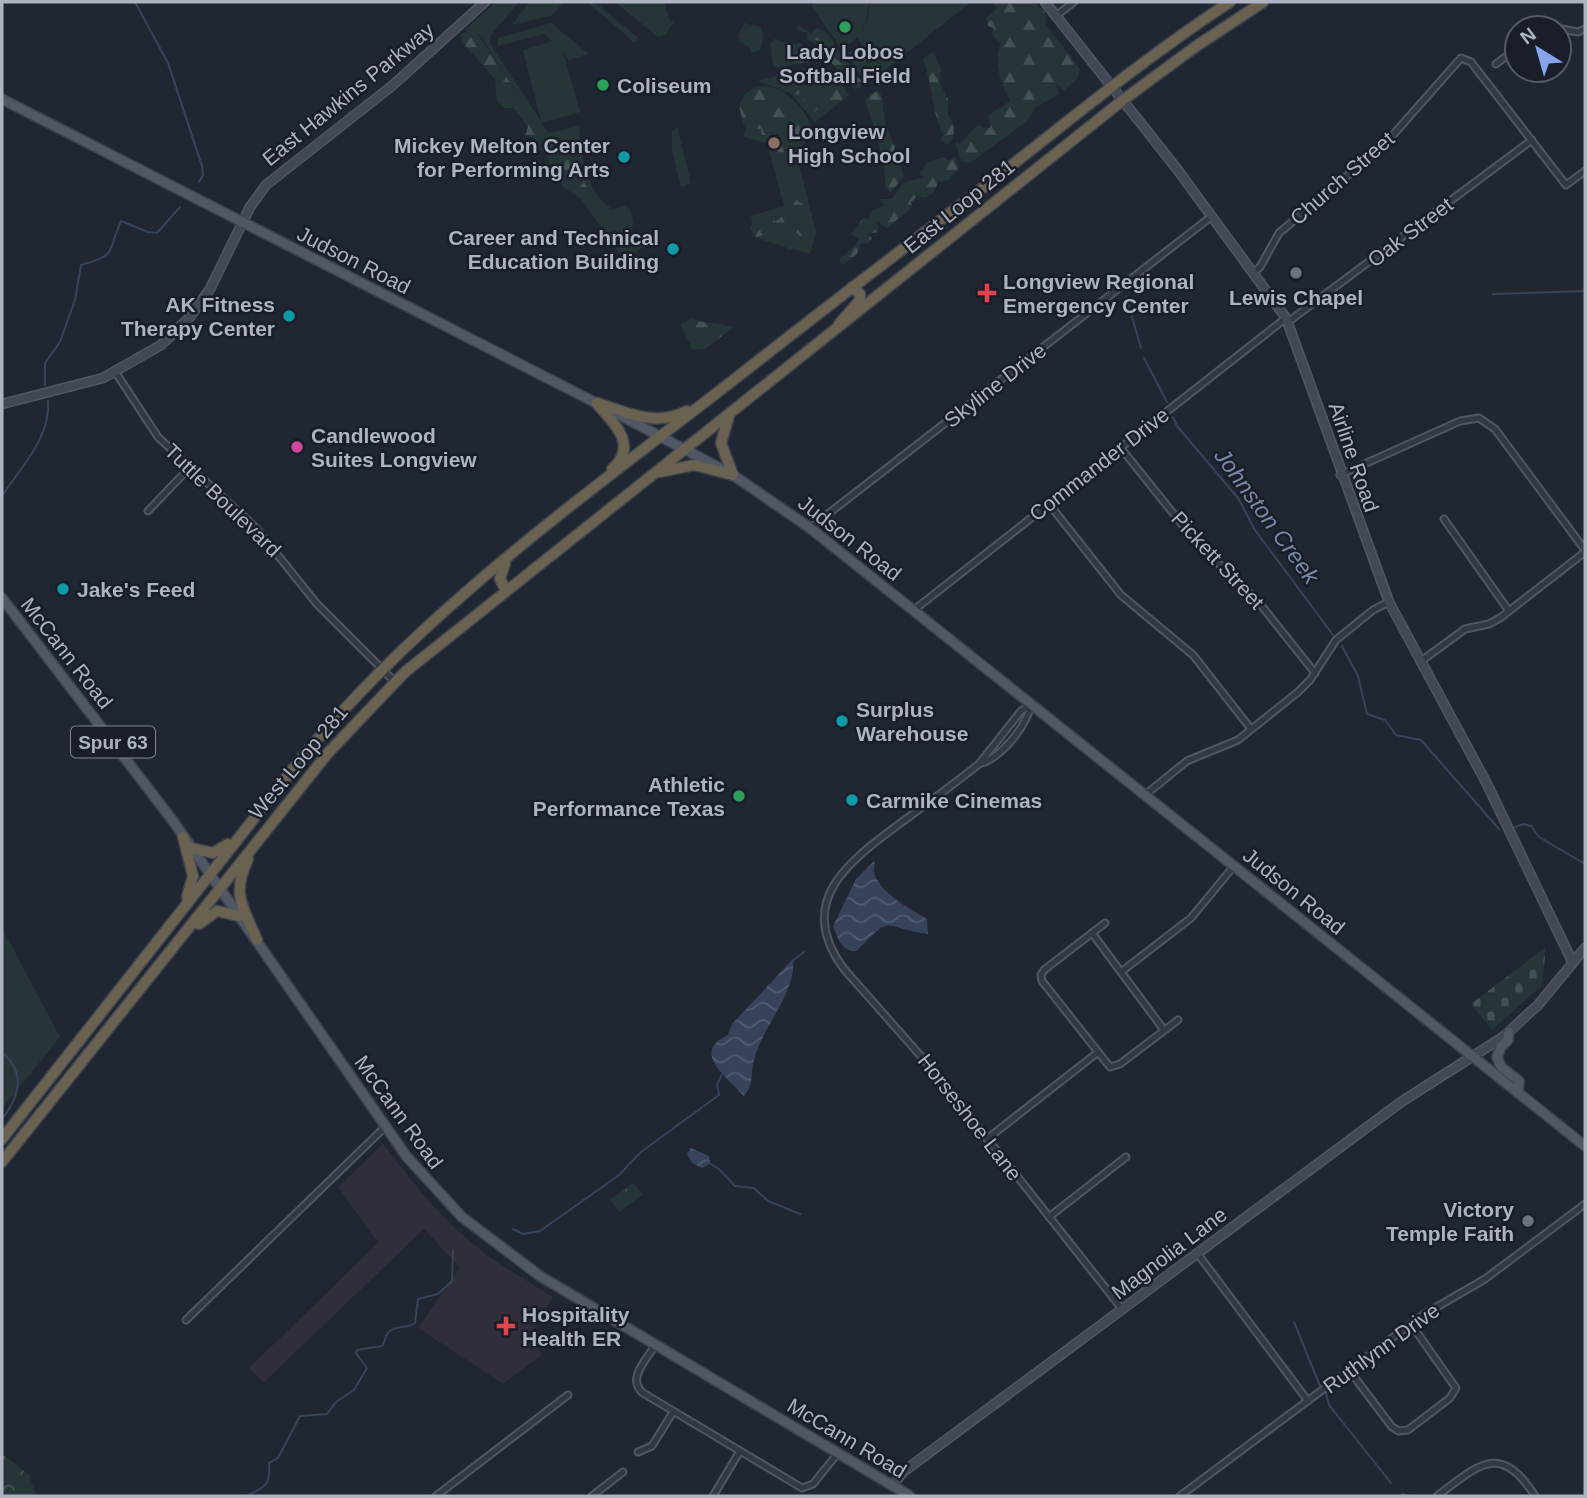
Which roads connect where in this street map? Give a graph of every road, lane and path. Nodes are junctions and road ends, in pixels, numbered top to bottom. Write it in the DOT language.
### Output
graph roads {
  1 [pos="485,2"];
  2 [pos="1045,2"];
  3 [pos="1074,2"];
  4 [pos="1230,2"];
  5 [pos="1263,2"];
  6 [pos="1057,15"];
  7 [pos="1503,59"];
  8 [pos="1496,64"];
  9 [pos="1112,86"];
  10 [pos="2,99"];
  11 [pos="1124,100"];
  12 [pos="1532,140"];
  13 [pos="1585,170"];
  14 [pos="1212,215"];
  15 [pos="243,222"];
  16 [pos="1254,272"];
  17 [pos="852,287"];
  18 [pos="1287,320"];
  19 [pos="830,335"];
  20 [pos="116,373"];
  21 [pos="706,402"];
  22 [pos="597,403"];
  23 [pos="2,404"];
  24 [pos="730,414"];
  25 [pos="662,436"];
  26 [pos="1121,447"];
  27 [pos="686,448"];
  28 [pos="189,468"];
  29 [pos="733,475"];
  30 [pos="1340,475"];
  31 [pos="650,477"];
  32 [pos="590,494"];
  33 [pos="1049,504"];
  34 [pos="148,512"];
  35 [pos="1444,519"];
  36 [pos="810,528"];
  37 [pos="1585,551"];
  38 [pos="509,557"];
  39 [pos="506,590"];
  40 [pos="2,598"];
  41 [pos="1389,602"];
  42 [pos="914,610"];
  43 [pos="1509,611"];
  44 [pos="1420,662"];
  45 [pos="383,670"];
  46 [pos="1315,673"];
  47 [pos="395,682"];
  48 [pos="1032,704"];
  49 [pos="1251,729"];
  50 [pos="1145,794"];
  51 [pos="245,830"];
  52 [pos="183,837"];
  53 [pos="257,842"];
  54 [pos="191,848"];
  55 [pos="1234,866"];
  56 [pos="209,875"];
  57 [pos="220,889"];
  58 [pos="179,914"];
  59 [pos="239,916"];
  60 [pos="1105,923"];
  61 [pos="1092,933"];
  62 [pos="180,940"];
  63 [pos="257,940"];
  64 [pos="1585,948"];
  65 [pos="1572,961"];
  66 [pos="1121,972"];
  67 [pos="99,1016"];
  68 [pos="1178,1020"];
  69 [pos="1164,1030"];
  70 [pos="1509,1032"];
  71 [pos="1097,1053"];
  72 [pos="1474,1057"];
  73 [pos="83,1062"];
  74 [pos="39,1092"];
  75 [pos="1518,1093"];
  76 [pos="385,1127"];
  77 [pos="2,1139"];
  78 [pos="987,1139"];
  79 [pos="17,1143"];
  80 [pos="1585,1146"];
  81 [pos="1126,1157"];
  82 [pos="2,1163"];
  83 [pos="1585,1204"];
  84 [pos="1049,1217"];
  85 [pos="1197,1254"];
  86 [pos="1122,1309"];
  87 [pos="186,1320"];
  88 [pos="1411,1324"];
  89 [pos="656,1344"];
  90 [pos="1349,1370"];
  91 [pos="568,1395"];
  92 [pos="1308,1401"];
  93 [pos="673,1412"];
  94 [pos="740,1451"];
  95 [pos="638,1452"];
  96 [pos="838,1453"];
  97 [pos="623,1472"];
  98 [pos="892,1486"];
  99 [pos="436,1496"];
  100 [pos="592,1496"];
  101 [pos="713,1496"];
  102 [pos="910,1496"];
  103 [pos="1180,1496"];
  104 [pos="1437,1496"];
  105 [pos="1535,1496"];
  1 -- 15 [label="main road, East Hawkins Parkway"];
  2 -- 6 [label="main road, Airline Road"];
  3 -- 6 [label="street"];
  4 -- 9 [label="highway, East Loop 281"];
  5 -- 11 [label="highway, East Loop 281"];
  6 -- 9 [label="main road, Airline Road"];
  7 -- 8 [label="street"];
  9 -- 11 [label="main road, Airline Road"];
  9 -- 17 [label="highway, East Loop 281"];
  10 -- 15 [label="main road, Judson Road"];
  11 -- 14 [label="main road, Airline Road"];
  11 -- 19 [label="highway, East Loop 281"];
  12 -- 13 [label="street"];
  12 -- 16 [label="street, Church Street"];
  12 -- 18 [label="street, Oak Street"];
  14 -- 16 [label="main road, Airline Road"];
  14 -- 36 [label="street, Skyline Drive"];
  15 -- 20 [label="main road, East Hawkins Parkway"];
  15 -- 22 [label="main road, Judson Road"];
  16 -- 18 [label="main road, Airline Road"];
  17 -- 19 [label="highway"];
  17 -- 21 [label="highway, East Loop 281"];
  18 -- 26 [label="street, Commander Drive"];
  18 -- 30 [label="main road, Airline Road"];
  19 -- 24 [label="highway, East Loop 281"];
  20 -- 23 [label="main road, East Hawkins Parkway"];
  20 -- 28 [label="street, Tuttle Boulevard"];
  21 -- 22 [label="highway"];
  21 -- 25 [label="highway, East Loop 281"];
  22 -- 25 [label="main road, Judson Road"];
  22 -- 32 [label="highway"];
  24 -- 27 [label="highway, East Loop 281"];
  24 -- 29 [label="highway"];
  25 -- 27 [label="main road, Judson Road"];
  25 -- 32 [label="highway, West Loop 281"];
  26 -- 33 [label="street, Commander Drive"];
  26 -- 46 [label="street, Pickett Street"];
  27 -- 29 [label="main road, Judson Road"];
  27 -- 31 [label="highway, West Loop 281"];
  28 -- 34 [label="street"];
  28 -- 45 [label="street, Tuttle Boulevard"];
  29 -- 31 [label="highway"];
  29 -- 36 [label="main road, Judson Road"];
  30 -- 37 [label="street"];
  30 -- 41 [label="main road, Airline Road"];
  31 -- 39 [label="highway, West Loop 281"];
  32 -- 38 [label="highway, West Loop 281"];
  33 -- 42 [label="street, Commander Drive"];
  33 -- 49 [label="street"];
  35 -- 43 [label="street"];
  36 -- 42 [label="main road, Judson Road"];
  37 -- 43 [label="street"];
  38 -- 39 [label="highway"];
  38 -- 45 [label="highway, West Loop 281"];
  39 -- 47 [label="highway, West Loop 281"];
  40 -- 52 [label="main road, McCann Road / Spur 63"];
  41 -- 44 [label="main road, Airline Road"];
  41 -- 46 [label="street"];
  42 -- 48 [label="main road, Judson Road"];
  43 -- 44 [label="street"];
  44 -- 65 [label="main road, Airline Road"];
  45 -- 47 [label="street, Tuttle Boulevard"];
  45 -- 51 [label="highway, West Loop 281"];
  46 -- 49 [label="street"];
  47 -- 53 [label="highway, West Loop 281"];
  48 -- 50 [label="main road, Judson Road"];
  48 -- 78 [label="street, Horseshoe Lane"];
  49 -- 50 [label="street"];
  50 -- 55 [label="main road, Judson Road"];
  51 -- 54 [label="highway"];
  51 -- 56 [label="highway, West Loop 281"];
  52 -- 54 [label="main road, McCann Road / Spur 63"];
  52 -- 58 [label="highway"];
  53 -- 57 [label="highway, West Loop 281"];
  53 -- 63 [label="highway"];
  54 -- 56 [label="main road, McCann Road / Spur 63"];
  55 -- 66 [label="street"];
  55 -- 72 [label="main road, Judson Road"];
  56 -- 57 [label="main road, McCann Road / Spur 63"];
  56 -- 58 [label="highway, West Loop 281"];
  57 -- 59 [label="main road, McCann Road / Spur 63"];
  57 -- 62 [label="highway, West Loop 281"];
  58 -- 67 [label="highway, West Loop 281"];
  59 -- 62 [label="highway"];
  59 -- 63 [label="main road, McCann Road / Spur 63"];
  60 -- 61 [label="street"];
  61 -- 66 [label="street"];
  61 -- 71 [label="street"];
  62 -- 73 [label="highway, West Loop 281"];
  63 -- 76 [label="main road, McCann Road / Spur 63"];
  64 -- 65 [label="main road, Magnolia Lane"];
  65 -- 70 [label="main road, Magnolia Lane"];
  66 -- 69 [label="street"];
  67 -- 73 [label="highway"];
  67 -- 74 [label="highway, West Loop 281"];
  68 -- 69 [label="street"];
  69 -- 71 [label="street"];
  70 -- 72 [label="main road, Magnolia Lane"];
  70 -- 75 [label="main road"];
  71 -- 78 [label="street"];
  72 -- 75 [label="main road, Judson Road"];
  72 -- 85 [label="main road, Magnolia Lane"];
  73 -- 79 [label="highway, West Loop 281"];
  74 -- 77 [label="highway, West Loop 281"];
  74 -- 79 [label="highway"];
  75 -- 80 [label="main road, Judson Road"];
  76 -- 87 [label="street"];
  76 -- 89 [label="main road, McCann Road / Spur 63"];
  78 -- 84 [label="street, Horseshoe Lane"];
  79 -- 82 [label="highway, West Loop 281"];
  81 -- 84 [label="street"];
  83 -- 88 [label="street, Ruthlynn Drive"];
  84 -- 86 [label="street, Horseshoe Lane"];
  85 -- 86 [label="main road, Magnolia Lane"];
  85 -- 92 [label="street"];
  86 -- 98 [label="main road, Magnolia Lane"];
  88 -- 90 [label="street, Ruthlynn Drive"];
  88 -- 90 [label="street"];
  89 -- 93 [label="street"];
  89 -- 96 [label="main road, McCann Road / Spur 63"];
  90 -- 92 [label="street, Ruthlynn Drive"];
  91 -- 99 [label="street"];
  92 -- 103 [label="street, Ruthlynn Drive"];
  93 -- 94 [label="street"];
  93 -- 95 [label="street"];
  94 -- 96 [label="street"];
  94 -- 101 [label="street"];
  96 -- 98 [label="main road, McCann Road / Spur 63"];
  97 -- 100 [label="street"];
  98 -- 102 [label="main road, McCann Road / Spur 63"];
  104 -- 105 [label="street"];
}
